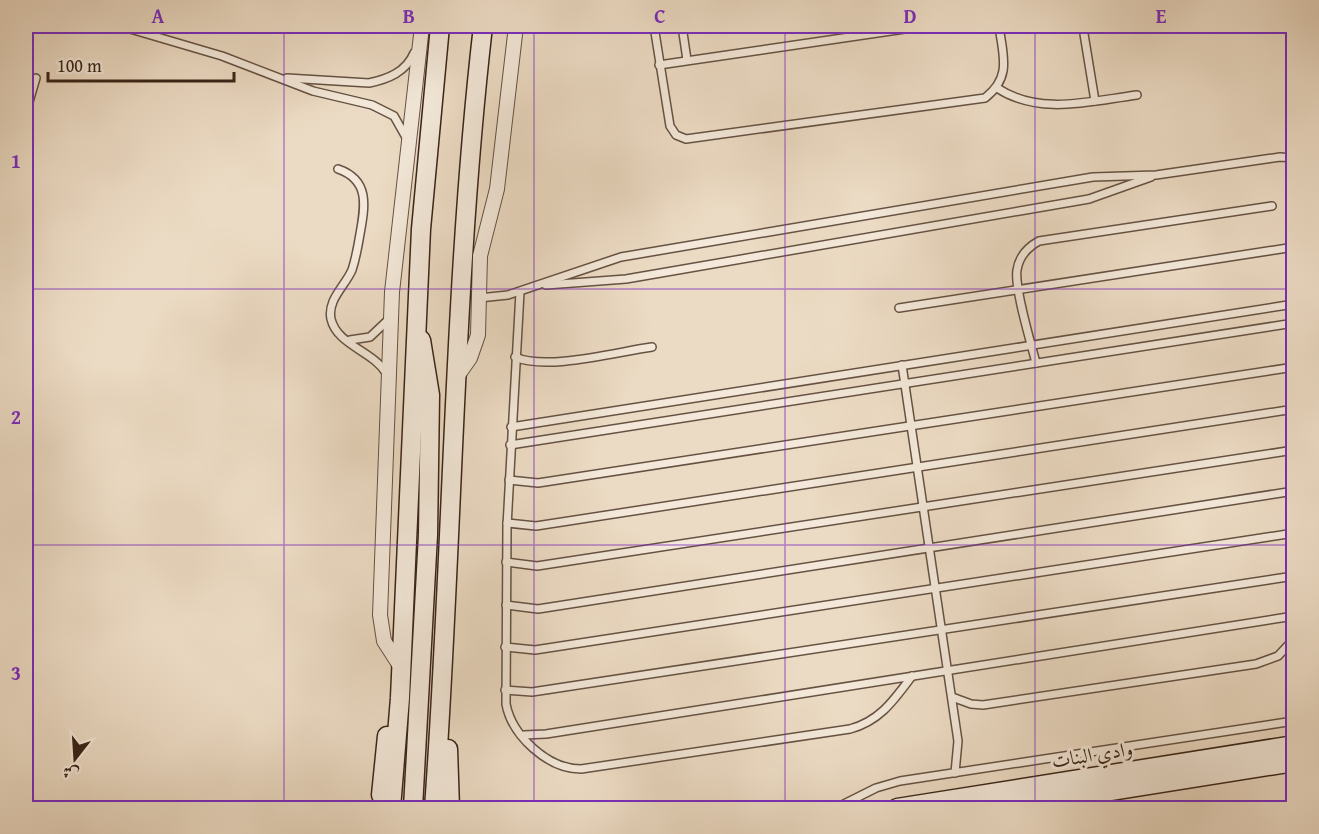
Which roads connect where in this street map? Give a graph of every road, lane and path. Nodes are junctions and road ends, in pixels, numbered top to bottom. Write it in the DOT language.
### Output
graph roads {
  1 [pos="120,26"];
  2 [pos="440,26"];
  3 [pos="483,26"];
  4 [pos="517,26"];
  5 [pos="654,26"];
  6 [pos="682,26"];
  7 [pos="925,26"];
  8 [pos="999,26"];
  9 [pos="422,32"];
  10 [pos="1084,34"];
  11 [pos="687,60"];
  12 [pos="659,65"];
  13 [pos="36,78"];
  14 [pos="282,78"];
  15 [pos="997,88"];
  16 [pos="1137,95"];
  17 [pos="1095,101"];
  18 [pos="26,112"];
  19 [pos="409,150"];
  20 [pos="1293,158"];
  21 [pos="338,169"];
  22 [pos="1156,175"];
  23 [pos="1272,206"];
  24 [pos="1293,247"];
  25 [pos="538,285"];
  26 [pos="1019,290"];
  27 [pos="520,292"];
  28 [pos="480,298"];
  29 [pos="1293,304"];
  30 [pos="899,309"];
  31 [pos="392,311"];
  32 [pos="1293,323"];
  33 [pos="416,324"];
  34 [pos="348,340"];
  35 [pos="1032,345"];
  36 [pos="652,347"];
  37 [pos="515,357"];
  38 [pos="1036,363"];
  39 [pos="902,365"];
  40 [pos="1293,367"];
  41 [pos="455,380"];
  42 [pos="905,384"];
  43 [pos="390,387"];
  44 [pos="1293,409"];
  45 [pos="911,426"];
  46 [pos="511,427"];
  47 [pos="510,445"];
  48 [pos="1293,450"];
  49 [pos="917,466"];
  50 [pos="508,480"];
  51 [pos="1293,491"];
  52 [pos="923,507"];
  53 [pos="507,523"];
  54 [pos="1293,533"];
  55 [pos="930,548"];
  56 [pos="506,562"];
  57 [pos="1293,576"];
  58 [pos="936,588"];
  59 [pos="506,604"];
  60 [pos="1293,616"];
  61 [pos="942,628"];
  62 [pos="1293,639"];
  63 [pos="505,647"];
  64 [pos="402,669"];
  65 [pos="948,670"];
  66 [pos="912,676"];
  67 [pos="505,690"];
  68 [pos="952,697"];
  69 [pos="400,698"];
  70 [pos="441,718"];
  71 [pos="1293,721"];
  72 [pos="524,735"];
  73 [pos="1293,745"];
  74 [pos="1293,762"];
  75 [pos="955,773"];
  76 [pos="380,808"];
  77 [pos="391,808"];
  78 [pos="413,808"];
  79 [pos="434,808"];
  80 [pos="450,808"];
  81 [pos="836,808"];
  82 [pos="897,808"];
  83 [pos="1004,808"];
  1 -- 14 [label="lane"];
  2 -- 33 [label="main road"];
  3 -- 41 [label="main road"];
  4 -- 28 [label="street"];
  5 -- 12 [label="lane"];
  6 -- 11 [label="lane"];
  7 -- 11 [label="lane"];
  8 -- 15 [label="lane"];
  9 -- 14 [label="lane"];
  9 -- 19 [label="street"];
  10 -- 17 [label="lane"];
  11 -- 12 [label="lane"];
  12 -- 15 [label="lane"];
  13 -- 18 [label="lane"];
  14 -- 19 [label="lane"];
  15 -- 17 [label="lane"];
  16 -- 17 [label="lane"];
  19 -- 31 [label="street"];
  20 -- 22 [label="lane"];
  21 -- 34 [label="lane"];
  22 -- 25 [label="lane"];
  22 -- 25 [label="lane"];
  23 -- 26 [label="lane"];
  24 -- 26 [label="lane"];
  25 -- 27 [label="lane"];
  26 -- 30 [label="lane"];
  26 -- 35 [label="lane"];
  27 -- 28 [label="lane"];
  27 -- 37 [label="lane"];
  28 -- 41 [label="street"];
  29 -- 35 [label="lane"];
  31 -- 34 [label="lane"];
  31 -- 43 [label="street"];
  32 -- 38 [label="lane"];
  33 -- 64 [label="main road"];
  33 -- 78 [label="main road"];
  34 -- 43 [label="lane"];
  35 -- 38 [label="lane"];
  35 -- 39 [label="lane"];
  36 -- 37 [label="lane"];
  37 -- 46 [label="lane"];
  38 -- 42 [label="lane"];
  39 -- 42 [label="lane"];
  39 -- 46 [label="lane"];
  40 -- 45 [label="lane"];
  41 -- 70 [label="main road"];
  42 -- 45 [label="lane"];
  42 -- 47 [label="lane"];
  43 -- 64 [label="street"];
  44 -- 49 [label="lane"];
  45 -- 49 [label="lane"];
  45 -- 50 [label="lane"];
  46 -- 47 [label="lane"];
  47 -- 50 [label="lane"];
  48 -- 52 [label="lane"];
  49 -- 52 [label="lane"];
  49 -- 53 [label="lane"];
  50 -- 53 [label="lane"];
  51 -- 55 [label="lane"];
  52 -- 55 [label="lane"];
  52 -- 56 [label="lane"];
  53 -- 56 [label="lane"];
  54 -- 58 [label="lane"];
  55 -- 58 [label="lane"];
  55 -- 59 [label="lane"];
  56 -- 59 [label="lane"];
  57 -- 61 [label="lane"];
  58 -- 61 [label="lane"];
  58 -- 63 [label="lane"];
  59 -- 63 [label="lane"];
  60 -- 65 [label="lane"];
  61 -- 65 [label="lane"];
  61 -- 67 [label="lane"];
  62 -- 68 [label="lane"];
  63 -- 67 [label="lane"];
  64 -- 69 [label="main road"];
  65 -- 66 [label="lane"];
  65 -- 68 [label="lane"];
  66 -- 72 [label="lane"];
  66 -- 72 [label="lane"];
  67 -- 72 [label="lane"];
  68 -- 75 [label="lane"];
  69 -- 76 [label="main road"];
  69 -- 77 [label="main road"];
  70 -- 79 [label="main road"];
  70 -- 80 [label="main road"];
  71 -- 75 [label="lane"];
  73 -- 82 [label="main road, وادي البنات"];
  74 -- 83 [label="main road, وادي البنات"];
  75 -- 81 [label="lane"];
}
